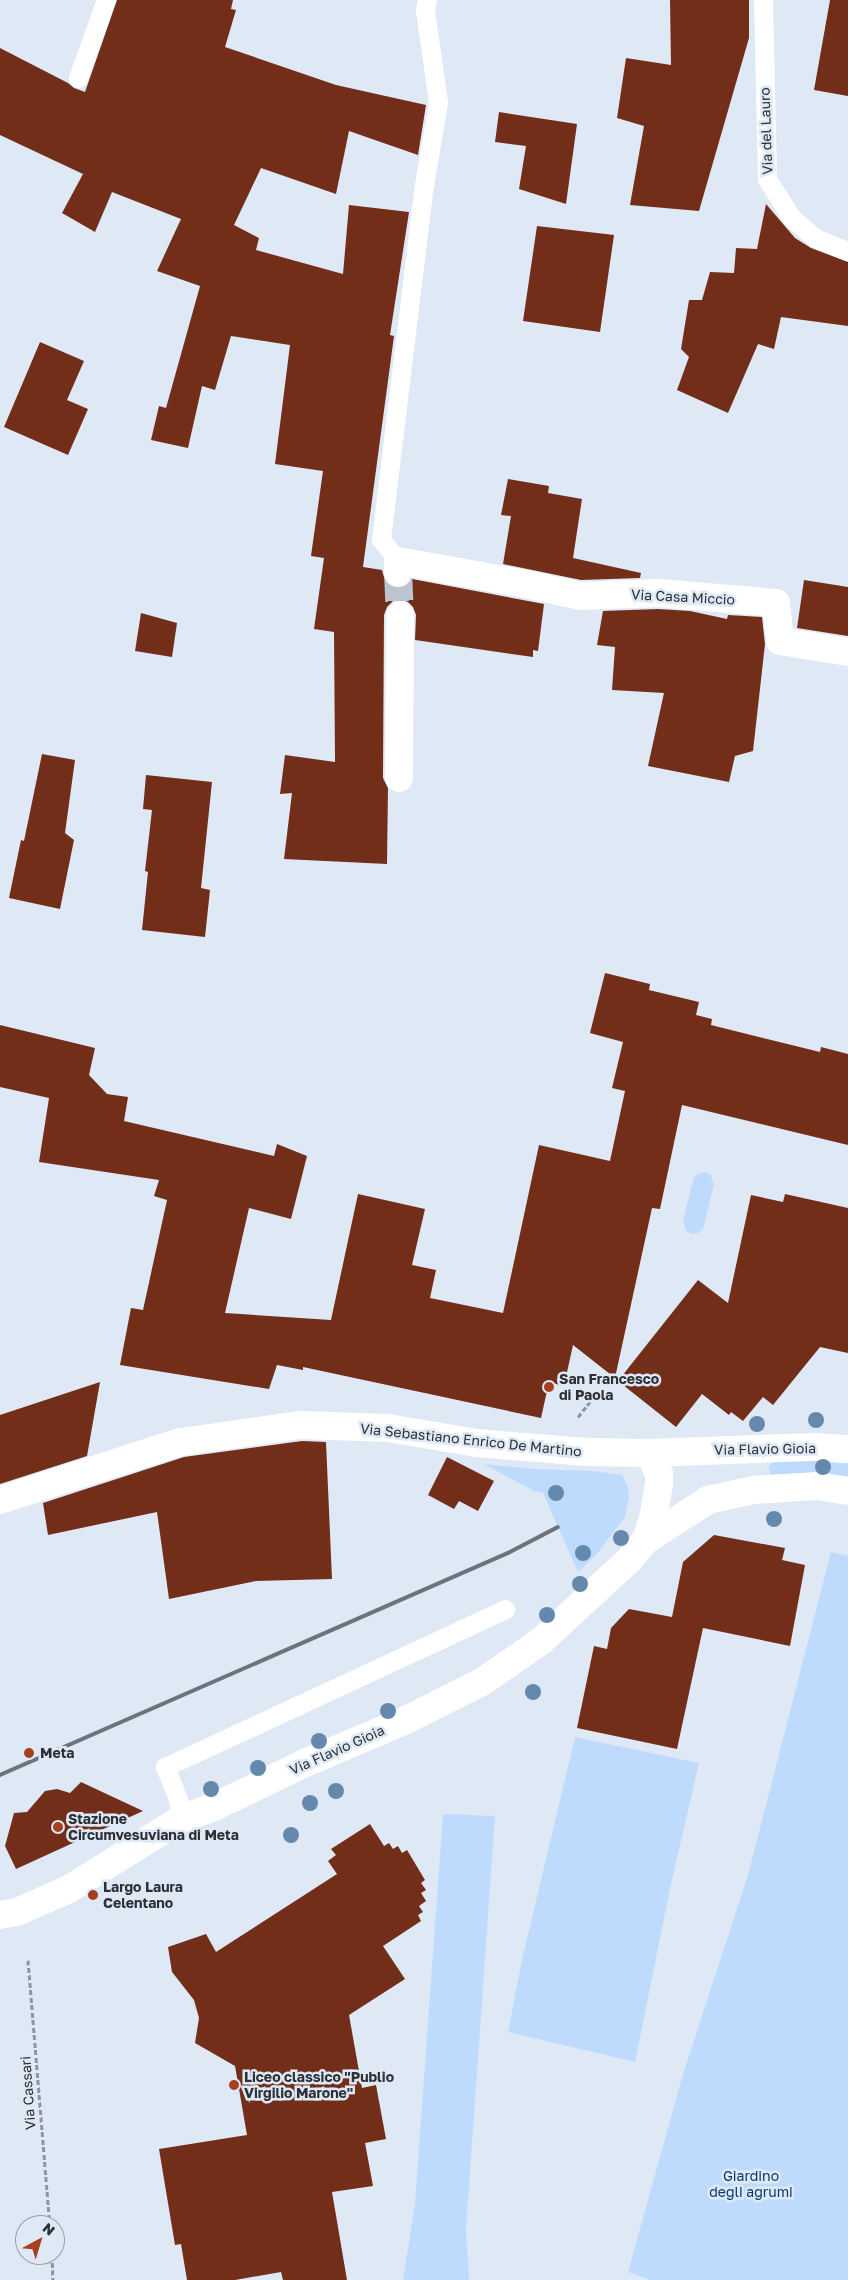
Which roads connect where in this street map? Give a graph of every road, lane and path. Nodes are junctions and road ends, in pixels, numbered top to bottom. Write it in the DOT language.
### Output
graph roads {
  1 [pos="106,0"];
  2 [pos="427,0"];
  3 [pos="763,0"];
  4 [pos="78,78"];
  5 [pos="848,250"];
  6 [pos="398,567"];
  7 [pos="400,614"];
  8 [pos="848,652"];
  9 [pos="399,778"];
  10 [pos="598,1392"];
  11 [pos="575,1422"];
  12 [pos="848,1449"];
  13 [pos="683,1451"];
  14 [pos="648,1453"];
  15 [pos="848,1491"];
  16 [pos="0,1500"];
  17 [pos="646,1540"];
  18 [pos="505,1609"];
  19 [pos="181,1820"];
  20 [pos="0,1916"];
  21 [pos="28,1960"];
  22 [pos="49,2215"];
  23 [pos="52,2265"];
  24 [pos="53,2280"];
  1 -- 4 [label="lane"];
  2 -- 6 [label="lane"];
  3 -- 5 [label="lane, Via del Lauro"];
  6 -- 8 [label="street, Via Casa Miccio"];
  7 -- 9 [label="street"];
  10 -- 11 [label="path"];
  12 -- 13 [label="street, Via Flavio Gioia"];
  13 -- 14 [label="street, Via Sebastiano Enrico De Martino"];
  14 -- 16 [label="street, Via Sebastiano Enrico De Martino"];
  14 -- 17 [label="street, Via Flavio Gioia"];
  15 -- 17 [label="street, Via Flavio Gioia"];
  17 -- 19 [label="street, Via Flavio Gioia"];
  18 -- 19 [label="lane"];
  19 -- 20 [label="street, Via Flavio Gioia"];
  21 -- 22 [label="path, Via Cassari"];
  23 -- 24 [label="path"];
}
